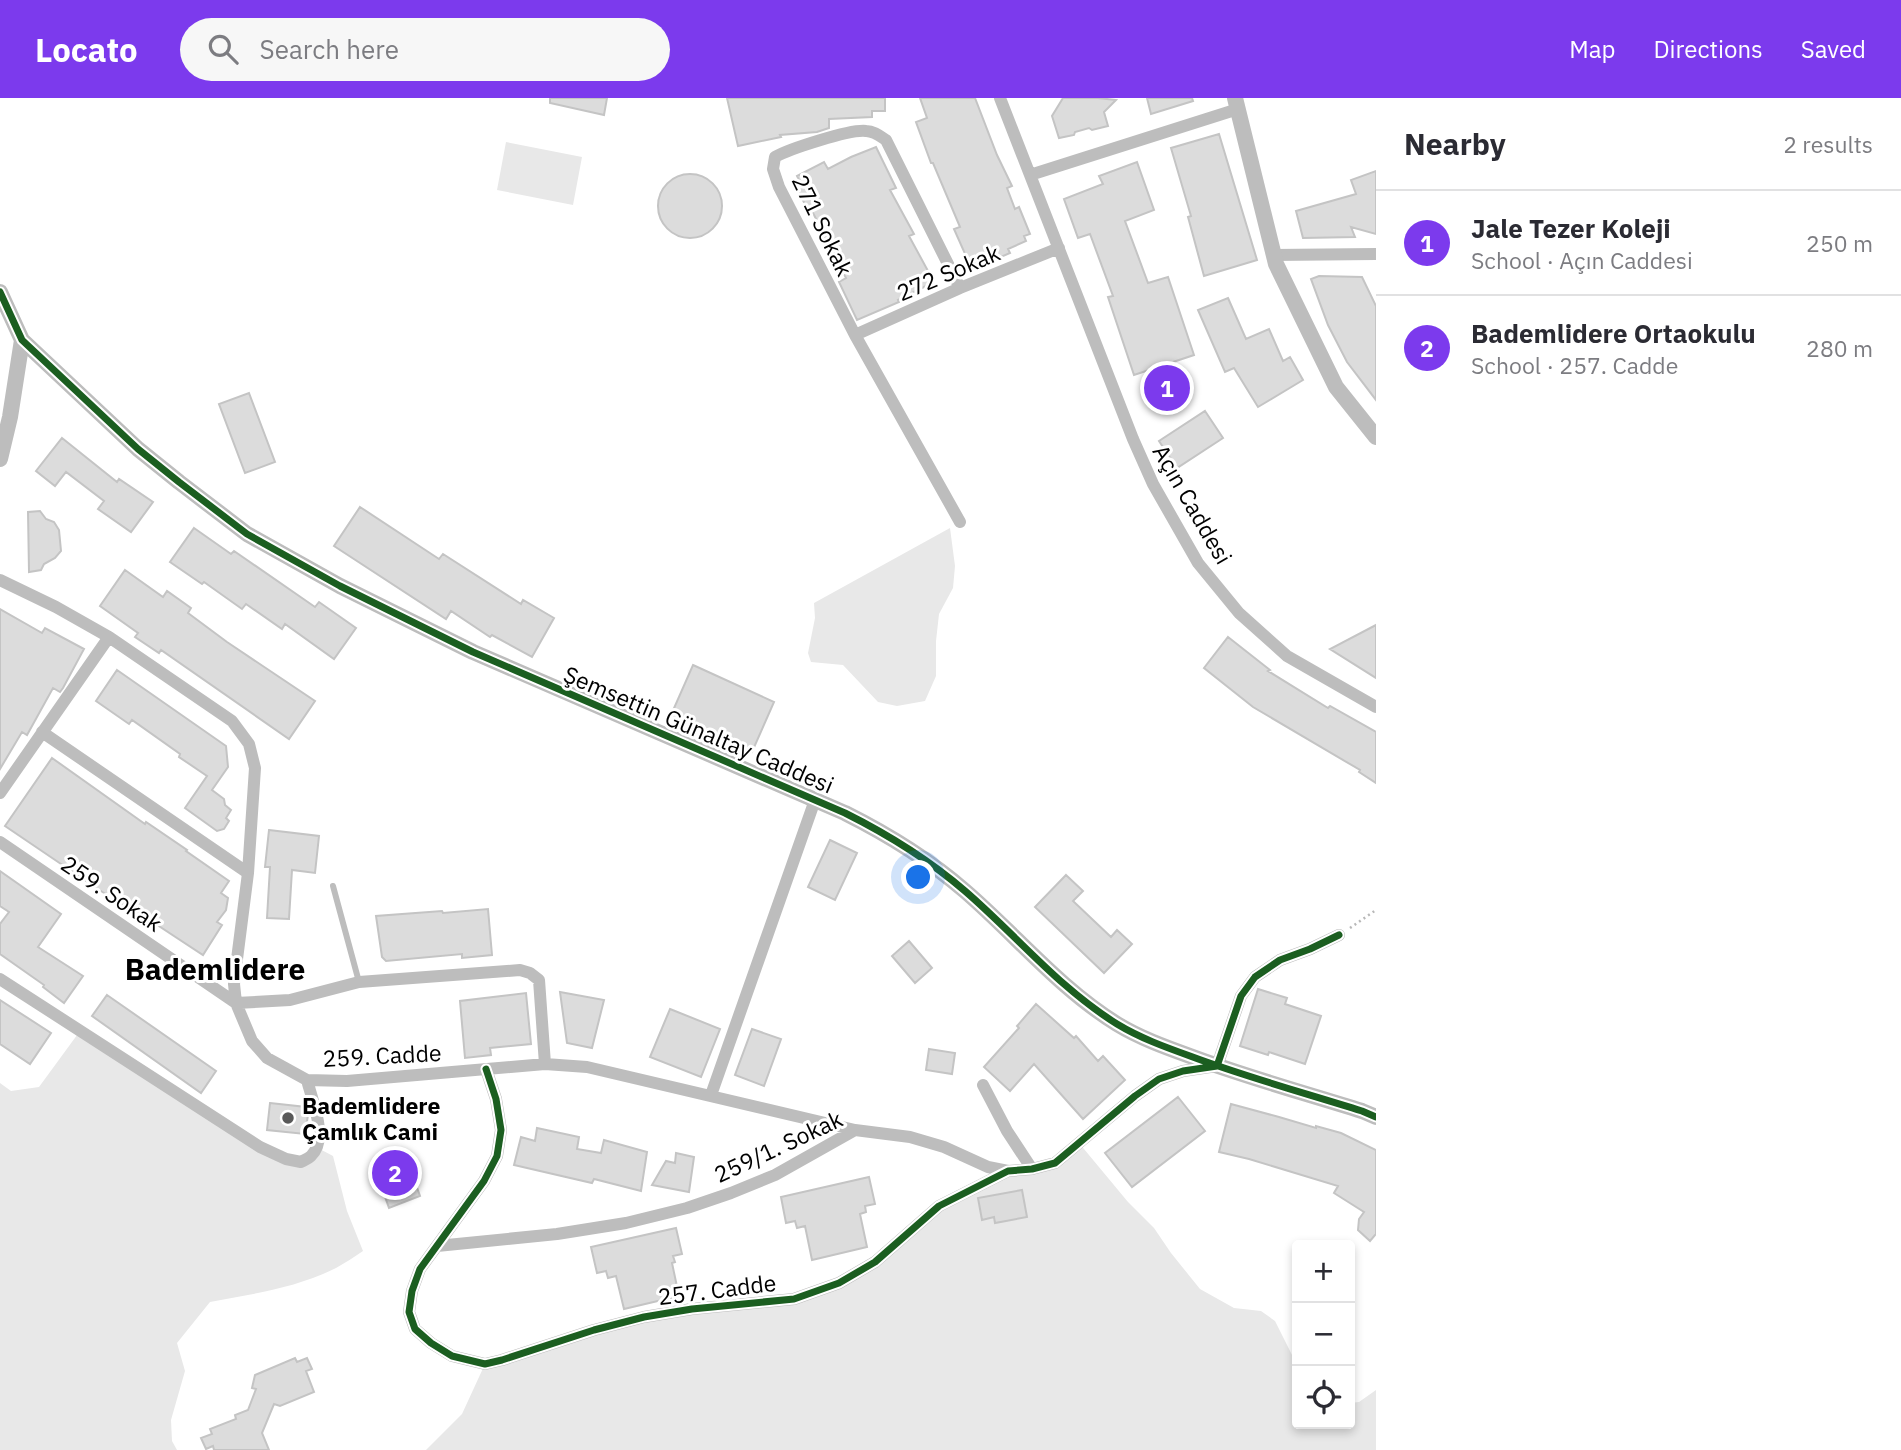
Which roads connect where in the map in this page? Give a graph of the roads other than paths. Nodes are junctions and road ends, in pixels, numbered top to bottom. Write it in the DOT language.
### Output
graph roads {
  1 [pos="1000,98"];
  2 [pos="1237,103"];
  3 [pos="1030,175"];
  4 [pos="1059,248"];
  5 [pos="1376,254"];
  6 [pos="1273,256"];
  7 [pos="960,288"];
  8 [pos="0,292"];
  9 [pos="855,335"];
  10 [pos="22,341"];
  11 [pos="1376,437"];
  12 [pos="0,458"];
  13 [pos="960,522"];
  14 [pos="0,580"];
  15 [pos="109,637"];
  16 [pos="1376,708"];
  17 [pos="42,732"];
  18 [pos="0,793"];
  19 [pos="815,800"];
  20 [pos="0,842"];
  21 [pos="248,873"];
  22 [pos="333,886"];
  23 [pos="1339,935"];
  24 [pos="0,979"];
  25 [pos="359,982"];
  26 [pos="236,1003"];
  27 [pos="545,1064"];
  28 [pos="1217,1066"];
  29 [pos="486,1069"];
  30 [pos="307,1080"];
  31 [pos="983,1085"];
  32 [pos="711,1095"];
  33 [pos="1376,1117"];
  34 [pos="855,1130"];
  35 [pos="1032,1169"];
  36 [pos="1008,1171"];
  37 [pos="437,1246"];
  1 -- 3 [label="street, Açın Caddesi"];
  2 -- 3 [label="street"];
  2 -- 6 [label="street"];
  3 -- 4 [label="street, Açın Caddesi"];
  4 -- 7 [label="street, 272 Sokak"];
  4 -- 16 [label="street, Açın Caddesi"];
  5 -- 6 [label="street"];
  6 -- 11 [label="street"];
  7 -- 9 [label="street, 272 Sokak"];
  7 -- 9 [label="street, 271 Sokak"];
  8 -- 10 [label="street"];
  9 -- 13 [label="street, 271 Sokak"];
  10 -- 12 [label="street"];
  10 -- 19 [label="street, Şemsettin Günaltay Caddesi"];
  14 -- 15 [label="street"];
  15 -- 17 [label="street"];
  15 -- 21 [label="street"];
  17 -- 18 [label="street"];
  17 -- 21 [label="street"];
  19 -- 28 [label="street, Şemsettin Günaltay Caddesi"];
  19 -- 32 [label="street"];
  20 -- 26 [label="street, 259. Sokak"];
  21 -- 26 [label="street"];
  22 -- 25 [label="lane"];
  23 -- 28 [label="street"];
  24 -- 30 [label="street, 259. Cadde"];
  25 -- 26 [label="street"];
  25 -- 27 [label="street"];
  26 -- 30 [label="street"];
  27 -- 29 [label="street, 259. Cadde"];
  27 -- 32 [label="street, 259. Cadde"];
  28 -- 33 [label="street, Şemsettin Günaltay Caddesi"];
  28 -- 35 [label="street, 257. Cadde"];
  29 -- 30 [label="street, 259. Cadde"];
  29 -- 37 [label="street, 257. Cadde"];
  31 -- 35 [label="street"];
  32 -- 34 [label="street, 259. Cadde"];
  34 -- 36 [label="street, 259/1. Sokak"];
  34 -- 37 [label="street, 259/1. Sokak"];
  35 -- 36 [label="street, 257. Cadde"];
  36 -- 37 [label="street, 257. Cadde"];
}
